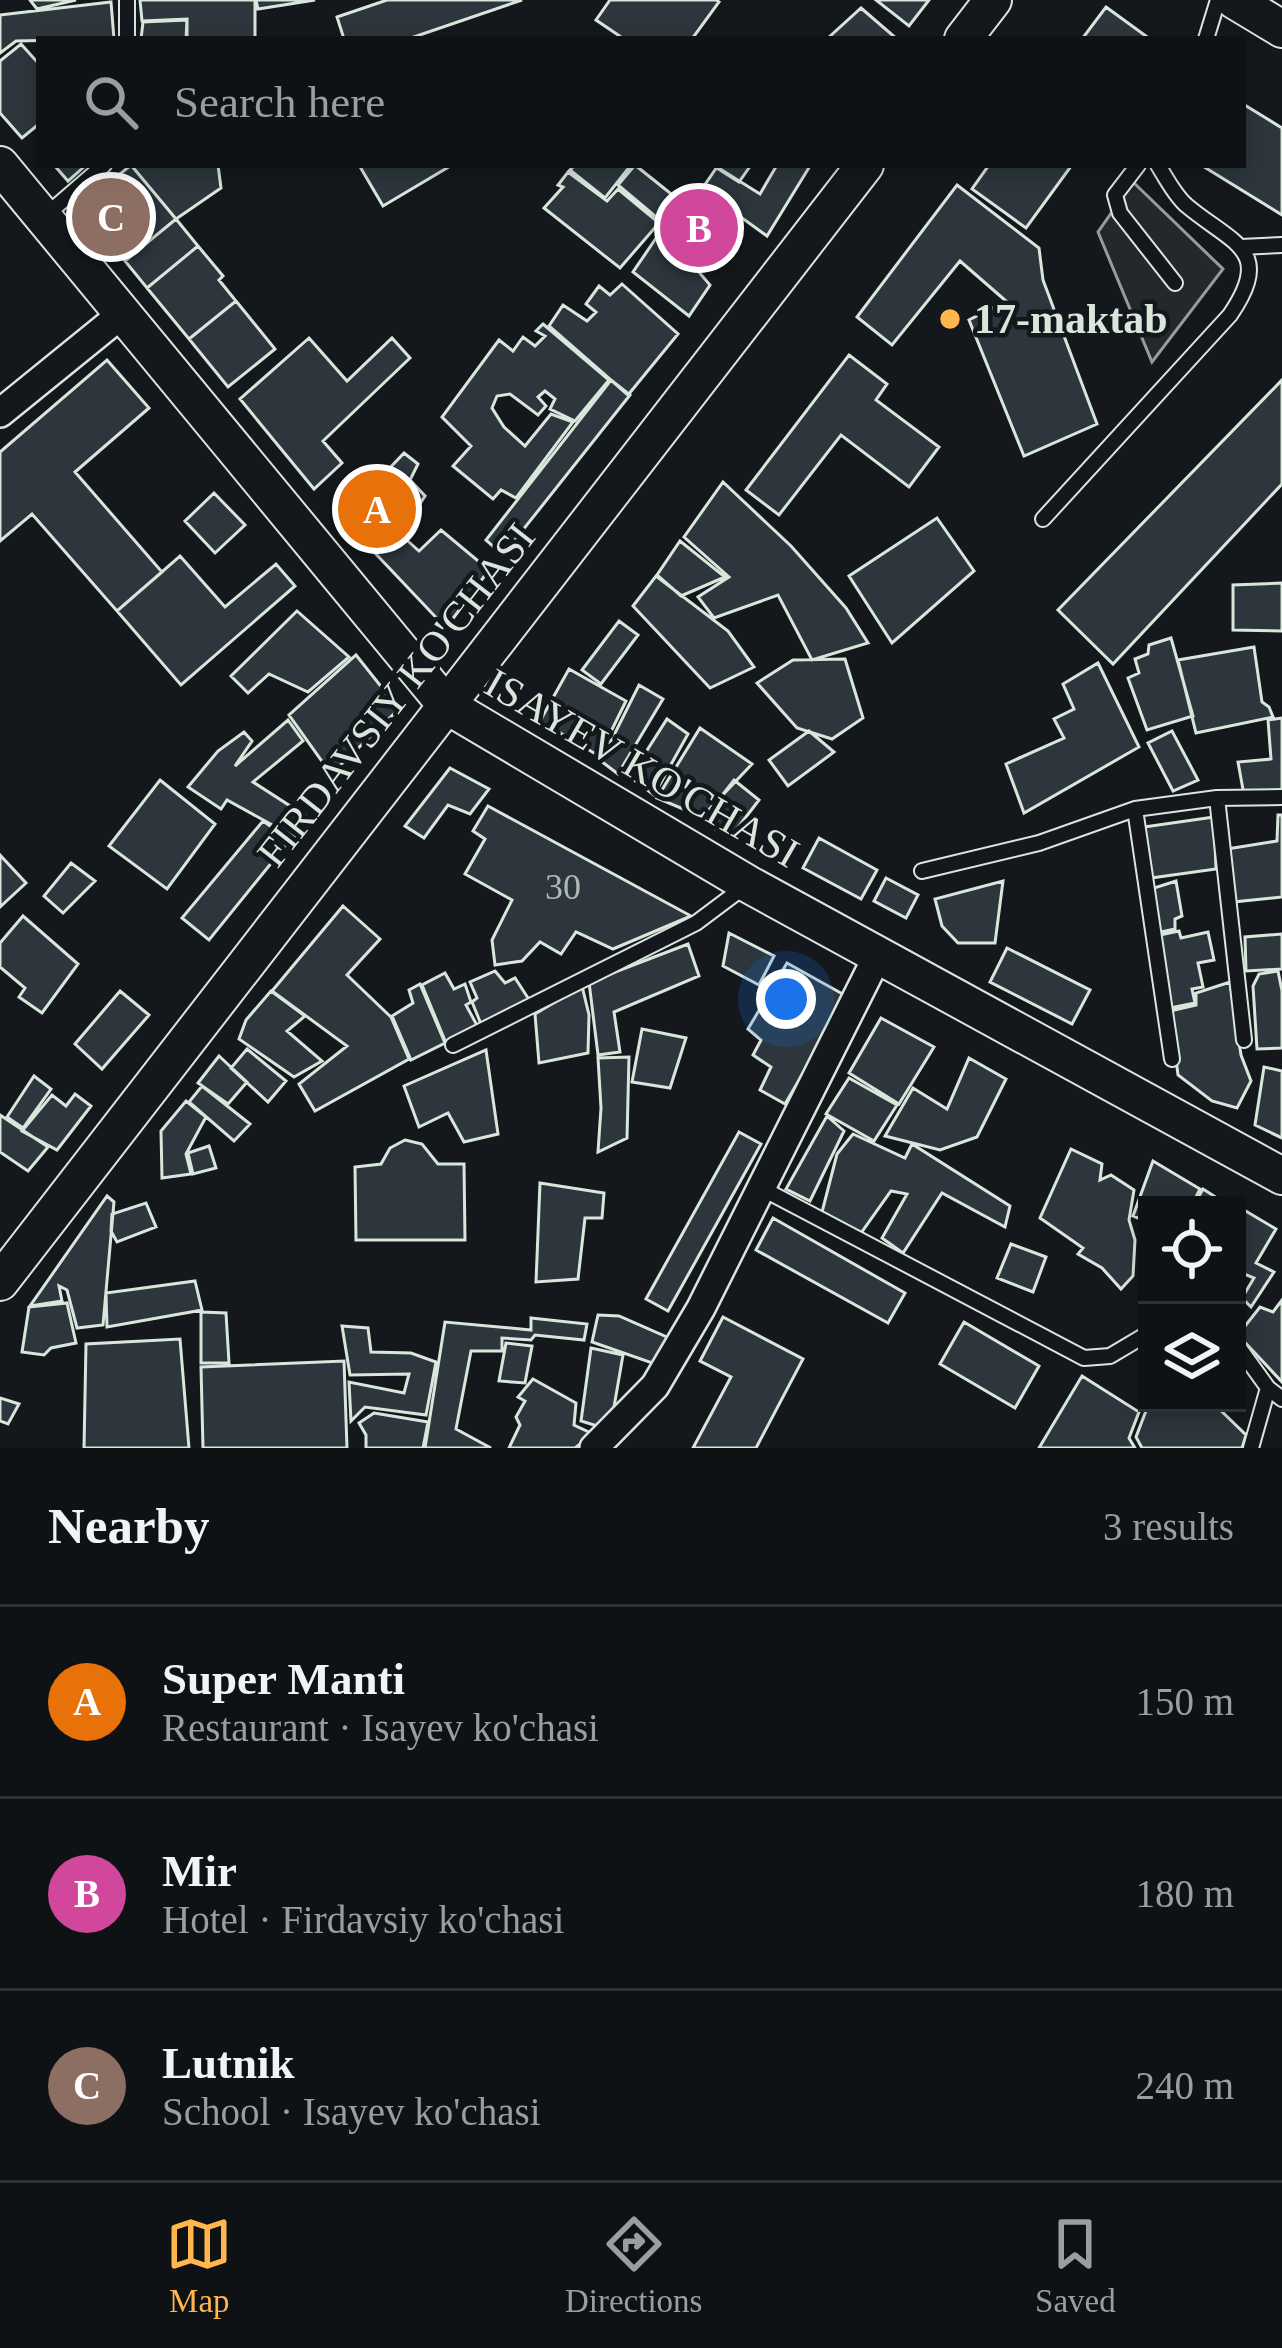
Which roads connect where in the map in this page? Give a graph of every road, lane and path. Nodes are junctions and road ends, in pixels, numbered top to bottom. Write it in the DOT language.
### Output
graph roads {
  1 [pos="127,0"];
  2 [pos="993,0"];
  3 [pos="1218,0"];
  4 [pos="1234,0"];
  5 [pos="1282,29"];
  6 [pos="128,36"];
  7 [pos="965,36"];
  8 [pos="1207,36"];
  9 [pos="0,165"];
  10 [pos="101,168"];
  11 [pos="863,168"];
  12 [pos="1136,168"];
  13 [pos="1160,168"];
  14 [pos="44,217"];
  15 [pos="1282,245"];
  16 [pos="1241,247"];
  17 [pos="1175,283"];
  18 [pos="122,314"];
  19 [pos="0,413"];
  20 [pos="1043,519"];
  21 [pos="446,705"];
  22 [pos="1282,797"];
  23 [pos="1217,798"];
  24 [pos="1135,808"];
  25 [pos="922,871"];
  26 [pos="748,884"];
  27 [pos="878,955"];
  28 [pos="1244,1040"];
  29 [pos="453,1045"];
  30 [pos="1172,1059"];
  31 [pos="1282,1176"];
  32 [pos="763,1190"];
  33 [pos="0,1282"];
  34 [pos="1138,1339"];
  35 [pos="1246,1357"];
  36 [pos="1268,1388"];
  37 [pos="1282,1399"];
  38 [pos="594,1448"];
  39 [pos="1251,1448"];
  1 -- 6 [label="lane"];
  2 -- 7 [label="main road"];
  3 -- 8 [label="lane"];
  4 -- 5 [label="main road"];
  9 -- 14 [label="main road, ISAYEV KO'CHASI"];
  10 -- 14 [label="lane"];
  11 -- 21 [label="main road, FIRDAVSIY KO'CHASI"];
  12 -- 17 [label="lane"];
  13 -- 16 [label="lane"];
  14 -- 18 [label="main road, ISAYEV KO'CHASI"];
  15 -- 16 [label="lane"];
  16 -- 20 [label="lane"];
  18 -- 19 [label="street"];
  18 -- 21 [label="main road, ISAYEV KO'CHASI"];
  21 -- 26 [label="main road, ISAYEV KO'CHASI"];
  21 -- 33 [label="main road, FIRDAVSIY KO'CHASI"];
  22 -- 23 [label="lane"];
  23 -- 24 [label="lane"];
  23 -- 28 [label="lane"];
  24 -- 25 [label="lane"];
  24 -- 30 [label="lane"];
  26 -- 27 [label="main road, ISAYEV KO'CHASI"];
  26 -- 29 [label="lane"];
  27 -- 31 [label="main road, ISAYEV KO'CHASI"];
  27 -- 32 [label="street"];
  32 -- 34 [label="lane"];
  32 -- 38 [label="street"];
  35 -- 36 [label="lane"];
  36 -- 37 [label="lane"];
  36 -- 39 [label="lane"];
}
